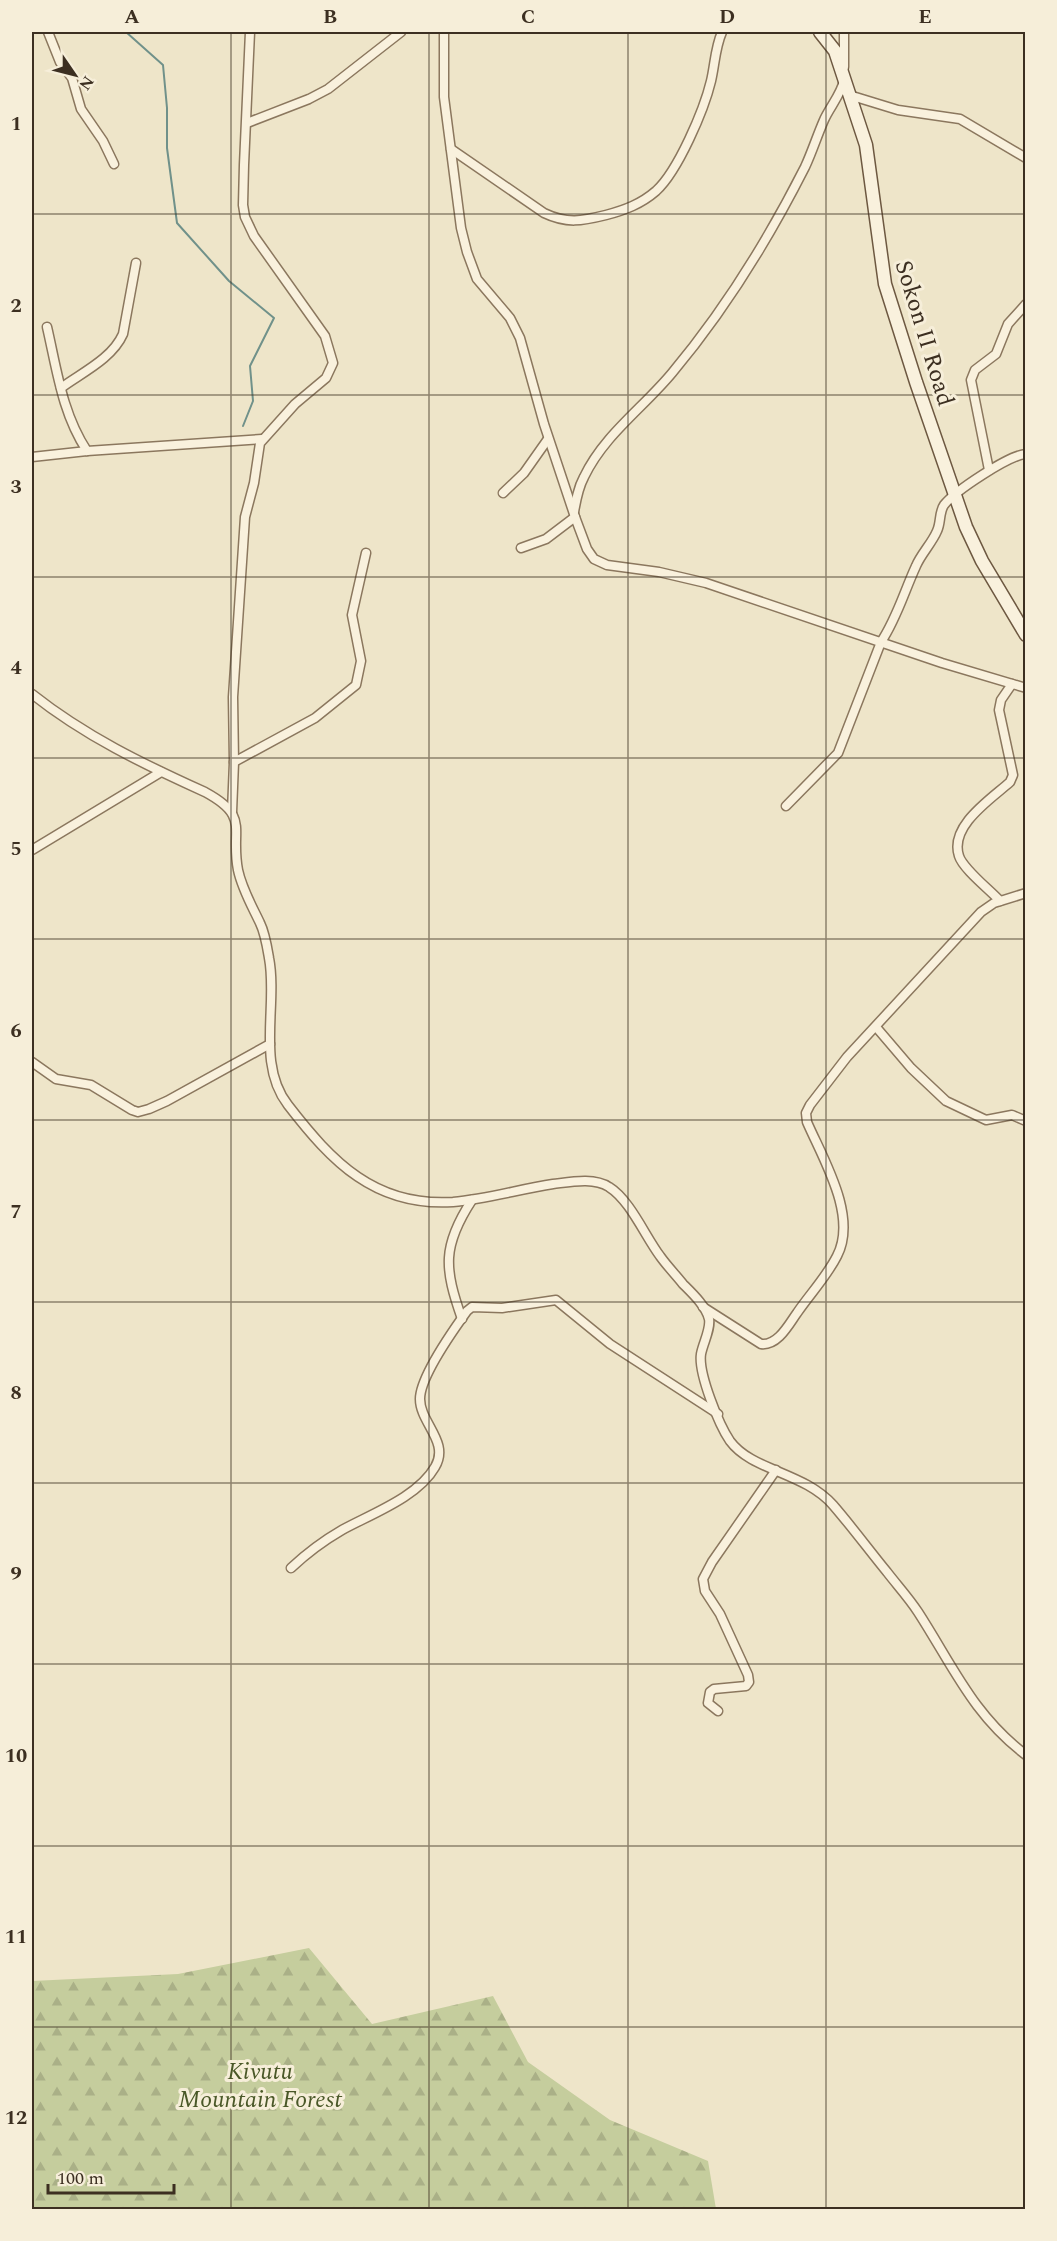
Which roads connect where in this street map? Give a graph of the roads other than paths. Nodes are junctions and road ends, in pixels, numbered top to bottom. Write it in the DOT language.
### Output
graph roads {
  1 [pos="48,32"];
  2 [pos="250,32"];
  3 [pos="401,32"];
  4 [pos="444,32"];
  5 [pos="722,32"];
  6 [pos="820,32"];
  7 [pos="844,32"];
  8 [pos="846,89"];
  9 [pos="247,123"];
  10 [pos="451,149"];
  11 [pos="1026,158"];
  12 [pos="114,164"];
  13 [pos="136,263"];
  14 [pos="1026,304"];
  15 [pos="47,327"];
  16 [pos="61,388"];
  17 [pos="262,439"];
  18 [pos="548,439"];
  19 [pos="87,451"];
  20 [pos="1026,454"];
  21 [pos="32,457"];
  22 [pos="989,470"];
  23 [pos="503,493"];
  24 [pos="954,495"];
  25 [pos="574,515"];
  26 [pos="521,548"];
  27 [pos="366,553"];
  28 [pos="1026,635"];
  29 [pos="881,642"];
  30 [pos="1011,684"];
  31 [pos="1026,688"];
  32 [pos="32,694"];
  33 [pos="234,762"];
  34 [pos="160,772"];
  35 [pos="786,806"];
  36 [pos="232,812"];
  37 [pos="32,850"];
  38 [pos="1026,893"];
  39 [pos="1000,901"];
  40 [pos="876,1027"];
  41 [pos="270,1044"];
  42 [pos="32,1062"];
  43 [pos="1026,1121"];
  44 [pos="472,1200"];
  45 [pos="702,1306"];
  46 [pos="462,1319"];
  47 [pos="718,1414"];
  48 [pos="776,1470"];
  49 [pos="291,1568"];
  50 [pos="718,1711"];
  51 [pos="1026,1755"];
  1 -- 12 [label="street"];
  2 -- 9 [label="street"];
  3 -- 9 [label="street"];
  4 -- 10 [label="street"];
  5 -- 10 [label="street"];
  6 -- 8 [label="street, Sokon II Road"];
  7 -- 8 [label="street"];
  8 -- 11 [label="street"];
  8 -- 24 [label="street, Sokon II Road"];
  8 -- 25 [label="street"];
  9 -- 17 [label="street"];
  10 -- 18 [label="street"];
  13 -- 16 [label="street"];
  14 -- 22 [label="street"];
  15 -- 16 [label="street"];
  16 -- 19 [label="street"];
  17 -- 19 [label="street"];
  17 -- 33 [label="street"];
  18 -- 23 [label="street"];
  18 -- 25 [label="street"];
  19 -- 21 [label="street"];
  20 -- 22 [label="street"];
  22 -- 24 [label="street"];
  24 -- 28 [label="street, Sokon II Road"];
  24 -- 29 [label="street"];
  25 -- 26 [label="street"];
  25 -- 29 [label="street"];
  27 -- 33 [label="street"];
  29 -- 30 [label="street"];
  29 -- 35 [label="street"];
  30 -- 31 [label="street"];
  30 -- 39 [label="street"];
  32 -- 34 [label="street"];
  33 -- 36 [label="street"];
  34 -- 36 [label="street"];
  34 -- 37 [label="street"];
  36 -- 41 [label="street"];
  38 -- 39 [label="street"];
  39 -- 40 [label="street"];
  40 -- 43 [label="street"];
  40 -- 45 [label="street"];
  41 -- 42 [label="street"];
  41 -- 44 [label="street"];
  44 -- 45 [label="street"];
  44 -- 46 [label="street"];
  45 -- 47 [label="street"];
  46 -- 47 [label="street"];
  46 -- 49 [label="street"];
  47 -- 48 [label="street"];
  48 -- 50 [label="street"];
  48 -- 51 [label="street"];
}
